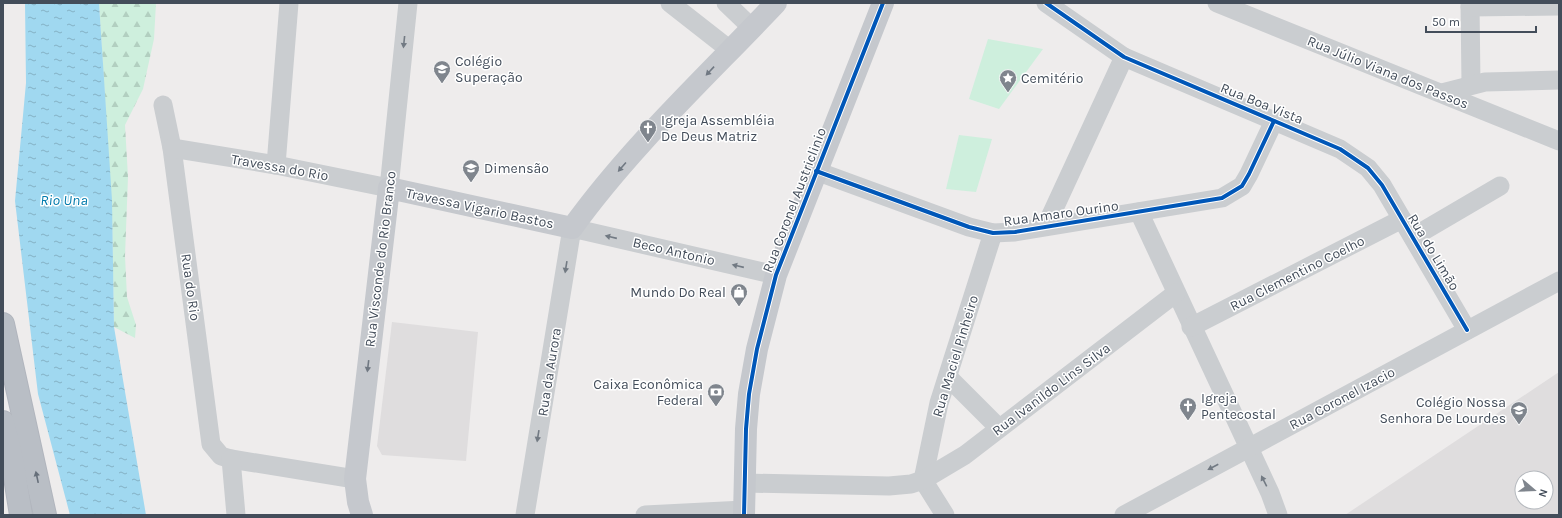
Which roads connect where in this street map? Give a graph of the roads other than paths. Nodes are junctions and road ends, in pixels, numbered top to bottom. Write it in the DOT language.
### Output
graph roads {
  1 [pos="289,3"];
  2 [pos="408,3"];
  3 [pos="670,3"];
  4 [pos="726,3"];
  5 [pos="776,3"];
  6 [pos="883,3"];
  7 [pos="1046,3"];
  8 [pos="1217,3"];
  9 [pos="1470,5"];
  10 [pos="1498,5"];
  11 [pos="1559,6"];
  12 [pos="752,28"];
  13 [pos="730,50"];
  14 [pos="1124,57"];
  15 [pos="1559,80"];
  16 [pos="1471,84"];
  17 [pos="1442,93"];
  18 [pos="163,105"];
  19 [pos="1274,121"];
  20 [pos="1559,141"];
  21 [pos="172,148"];
  22 [pos="276,165"];
  23 [pos="816,171"];
  24 [pos="1382,185"];
  25 [pos="1500,186"];
  26 [pos="389,188"];
  27 [pos="1139,212"];
  28 [pos="1402,219"];
  29 [pos="1046,226"];
  30 [pos="572,228"];
  31 [pos="993,233"];
  32 [pos="1413,237"];
  33 [pos="776,275"];
  34 [pos="1559,281"];
  35 [pos="1176,293"];
  36 [pos="3,324"];
  37 [pos="1191,327"];
  38 [pos="1467,330"];
  39 [pos="948,377"];
  40 [pos="3,422"];
  41 [pos="999,428"];
  42 [pos="1248,448"];
  43 [pos="231,459"];
  44 [pos="355,479"];
  45 [pos="924,480"];
  46 [pos="746,483"];
  47 [pos="744,512"];
  48 [pos="21,515"];
  49 [pos="45,515"];
  50 [pos="236,515"];
  51 [pos="362,515"];
  52 [pos="525,515"];
  53 [pos="645,515"];
  54 [pos="945,515"];
  55 [pos="1124,515"];
  56 [pos="1278,515"];
  1 -- 22 [label="street"];
  2 -- 26 [label="street, Rua Visconde do Rio Branco, one-way"];
  3 -- 13 [label="street"];
  4 -- 12 [label="street"];
  5 -- 12 [label="main road"];
  6 -- 23 [label="main road, Rua Coronel Austriclinio"];
  7 -- 14 [label="street, Rua Boa Vista"];
  8 -- 17 [label="street, Rua Júlio Viana dos Passos"];
  9 -- 10 [label="street"];
  9 -- 16 [label="street"];
  10 -- 11 [label="street"];
  12 -- 13 [label="main road"];
  13 -- 30 [label="main road, one-way"];
  14 -- 19 [label="street, Rua Boa Vista"];
  14 -- 29 [label="street"];
  15 -- 16 [label="street"];
  16 -- 17 [label="street"];
  17 -- 20 [label="street, Rua Júlio Viana dos Passos"];
  18 -- 21 [label="street, Rua do Rio"];
  19 -- 24 [label="street, Rua Boa Vista"];
  19 -- 27 [label="street, Rua Amaro Ourino"];
  21 -- 22 [label="street, Travessa do Rio"];
  21 -- 43 [label="street, Rua do Rio"];
  22 -- 26 [label="street, Travessa do Rio"];
  23 -- 31 [label="street, Rua Amaro Ourino"];
  23 -- 33 [label="main road, Rua Coronel Austriclinio"];
  24 -- 28 [label="street, Rua do Limão"];
  25 -- 32 [label="street"];
  26 -- 30 [label="main road, Travessa Vigario Bastos"];
  26 -- 44 [label="main road, Rua Visconde do Rio Branco, one-way"];
  27 -- 29 [label="street, Rua Amaro Ourino"];
  27 -- 35 [label="street"];
  28 -- 32 [label="street, Rua do Limão"];
  28 -- 37 [label="street, Rua Clementino Coelho"];
  29 -- 31 [label="street, Rua Amaro Ourino"];
  33 -- 30 [label="street, Beco Antonio, one-way"];
  30 -- 52 [label="street, Rua da Aurora, one-way"];
  31 -- 39 [label="street, Rua Maciel Pinheiro"];
  32 -- 38 [label="street, Rua do Limão"];
  33 -- 46 [label="main road, Rua Coronel Austriclinio"];
  34 -- 38 [label="street, Rua Coronel Izacio"];
  35 -- 37 [label="street"];
  35 -- 41 [label="street, Rua Ivanildo Lins Silva"];
  49 -- 36 [label="highway, one-way"];
  37 -- 42 [label="street"];
  38 -- 42 [label="street, Rua Coronel Izacio"];
  39 -- 41 [label="street"];
  39 -- 45 [label="street, Rua Maciel Pinheiro"];
  40 -- 48 [label="highway"];
  41 -- 45 [label="street, Rua Ivanildo Lins Silva"];
  42 -- 55 [label="street, Rua Coronel Izacio, one-way"];
  56 -- 42 [label="street, one-way"];
  43 -- 44 [label="street, Rua do Rio"];
  43 -- 50 [label="street"];
  44 -- 51 [label="main road, Rua Visconde do Rio Branco"];
  45 -- 46 [label="street, Rua Ivanildo Lins Silva"];
  45 -- 54 [label="street"];
  46 -- 47 [label="main road, Rua Coronel Austriclinio"];
  47 -- 53 [label="street"];
}
